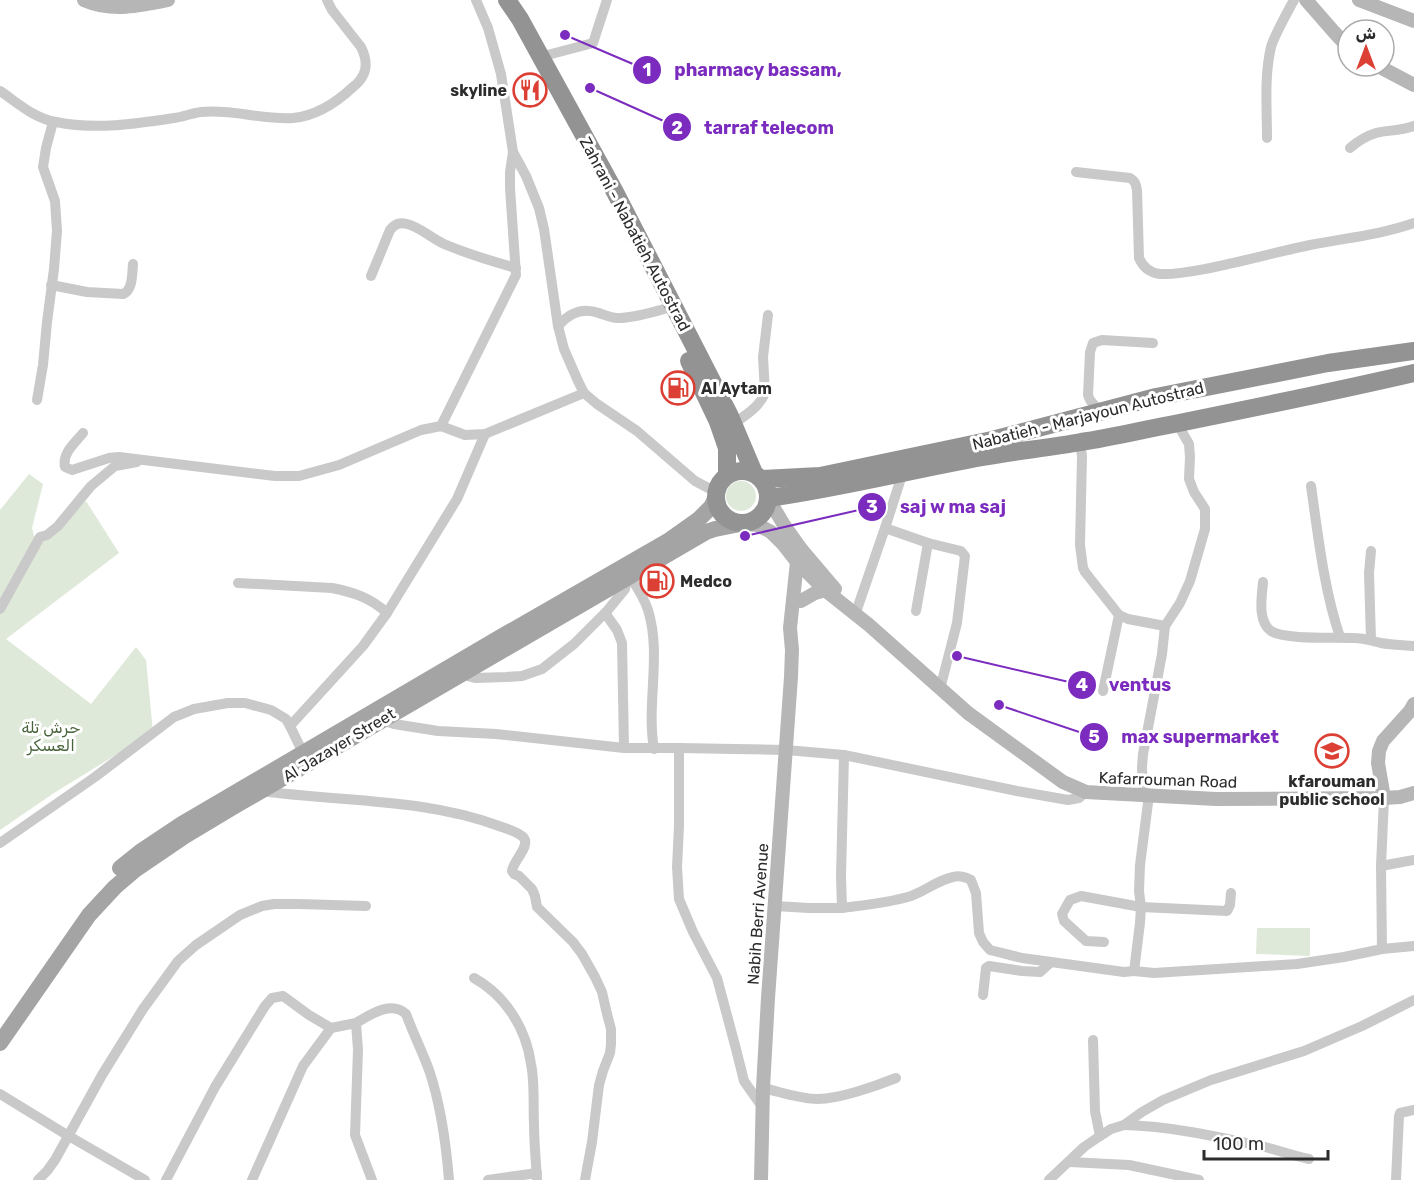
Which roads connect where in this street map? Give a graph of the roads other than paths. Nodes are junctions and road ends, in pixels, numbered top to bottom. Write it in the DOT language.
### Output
graph roads {
  1 [pos="84,0"];
  2 [pos="168,0"];
  3 [pos="327,0"];
  4 [pos="476,0"];
  5 [pos="496,0"];
  6 [pos="507,0"];
  7 [pos="607,0"];
  8 [pos="1294,0"];
  9 [pos="1306,0"];
  10 [pos="1366,1"];
  11 [pos="1414,21"];
  12 [pos="1336,34"];
  13 [pos="540,57"];
  14 [pos="1396,76"];
  15 [pos="1414,85"];
  16 [pos="0,91"];
  17 [pos="53,122"];
  18 [pos="1414,126"];
  19 [pos="1267,138"];
  20 [pos="1350,148"];
  21 [pos="513,152"];
  22 [pos="1076,172"];
  23 [pos="1414,223"];
  24 [pos="133,264"];
  25 [pos="516,268"];
  26 [pos="371,276"];
  27 [pos="51,285"];
  28 [pos="664,309"];
  29 [pos="768,315"];
  30 [pos="558,326"];
  31 [pos="1153,343"];
  32 [pos="1414,351"];
  33 [pos="1414,372"];
  34 [pos="1254,378"];
  35 [pos="1215,385"];
  36 [pos="584,393"];
  37 [pos="38,400"];
  38 [pos="1258,407"];
  39 [pos="1099,411"];
  40 [pos="1219,415"];
  41 [pos="1177,423"];
  42 [pos="733,424"];
  43 [pos="441,426"];
  44 [pos="83,432"];
  45 [pos="485,434"];
  46 [pos="1080,442"];
  47 [pos="147,460"];
  48 [pos="903,472"];
  49 [pos="727,475"];
  50 [pos="758,476"];
  51 [pos="1311,486"];
  52 [pos="716,495"];
  53 [pos="769,499"];
  54 [pos="743,524"];
  55 [pos="885,528"];
  56 [pos="928,543"];
  57 [pos="1371,551"];
  58 [pos="803,560"];
  59 [pos="629,578"];
  60 [pos="1263,582"];
  61 [pos="238,583"];
  62 [pos="825,590"];
  63 [pos="801,601"];
  64 [pos="0,609"];
  65 [pos="916,611"];
  66 [pos="856,612"];
  67 [pos="605,613"];
  68 [pos="387,614"];
  69 [pos="1119,615"];
  70 [pos="1165,626"];
  71 [pos="1340,637"];
  72 [pos="1371,640"];
  73 [pos="1414,646"];
  74 [pos="792,650"];
  75 [pos="464,672"];
  76 [pos="940,689"];
  77 [pos="1103,691"];
  78 [pos="1414,704"];
  79 [pos="382,720"];
  80 [pos="290,726"];
  81 [pos="624,748"];
  82 [pos="654,748"];
  83 [pos="679,748"];
  84 [pos="786,750"];
  85 [pos="303,753"];
  86 [pos="844,755"];
  87 [pos="262,791"];
  88 [pos="1086,792"];
  89 [pos="1414,793"];
  90 [pos="1146,795"];
  91 [pos="1384,798"];
  92 [pos="0,843"];
  93 [pos="1414,860"];
  94 [pos="1381,866"];
  95 [pos="1231,893"];
  96 [pos="366,906"];
  97 [pos="775,906"];
  98 [pos="842,908"];
  99 [pos="1141,908"];
  100 [pos="1104,942"];
  101 [pos="1414,946"];
  102 [pos="1382,949"];
  103 [pos="1051,962"];
  104 [pos="1134,971"];
  105 [pos="474,978"];
  106 [pos="983,995"];
  107 [pos="1414,1000"];
  108 [pos="0,1022"];
  109 [pos="356,1023"];
  110 [pos="331,1028"];
  111 [pos="1094,1040"];
  112 [pos="0,1043"];
  113 [pos="896,1078"];
  114 [pos="763,1088"];
  115 [pos="0,1094"];
  116 [pos="763,1108"];
  117 [pos="1414,1110"];
  118 [pos="1124,1125"];
  119 [pos="67,1135"];
  120 [pos="1100,1136"];
  121 [pos="1309,1159"];
  122 [pos="1070,1162"];
  123 [pos="126,1176"];
  124 [pos="537,1176"];
  125 [pos="38,1180"];
  126 [pos="145,1180"];
  127 [pos="166,1180"];
  128 [pos="252,1180"];
  129 [pos="372,1180"];
  130 [pos="448,1180"];
  131 [pos="488,1180"];
  132 [pos="585,1180"];
  133 [pos="760,1180"];
  134 [pos="1048,1180"];
  135 [pos="1199,1180"];
  136 [pos="1396,1180"];
  1 -- 2 [label="main road"];
  3 -- 17 [label="street"];
  4 -- 21 [label="street"];
  5 -- 28 [label="highway, Zahrani - Nabatieh Autostrad"];
  6 -- 13 [label="highway, Zahrani - Nabatieh Autostrad"];
  7 -- 13 [label="street"];
  8 -- 19 [label="street"];
  9 -- 12 [label="main road"];
  10 -- 11 [label="main road"];
  13 -- 42 [label="highway, Zahrani - Nabatieh Autostrad"];
  14 -- 15 [label="main road"];
  16 -- 17 [label="street"];
  17 -- 27 [label="street"];
  18 -- 20 [label="street"];
  21 -- 25 [label="street"];
  21 -- 30 [label="street"];
  22 -- 23 [label="street"];
  24 -- 27 [label="street"];
  25 -- 26 [label="street"];
  25 -- 43 [label="street"];
  27 -- 37 [label="street"];
  28 -- 30 [label="street"];
  28 -- 49 [label="highway, Zahrani - Nabatieh Autostrad"];
  29 -- 42 [label="street"];
  30 -- 36 [label="street"];
  31 -- 39 [label="street"];
  32 -- 34 [label="highway, Nabatieh - Marjayoun Autostrad"];
  33 -- 38 [label="highway, Nabatieh - Marjayoun Autostrad"];
  34 -- 35 [label="highway, Nabatieh - Marjayoun Autostrad"];
  34 -- 38 [label="highway"];
  35 -- 39 [label="highway, Nabatieh - Marjayoun Autostrad"];
  35 -- 40 [label="highway"];
  36 -- 45 [label="street"];
  36 -- 52 [label="street"];
  38 -- 40 [label="highway, Nabatieh - Marjayoun Autostrad"];
  39 -- 50 [label="highway, Nabatieh - Marjayoun Autostrad"];
  40 -- 41 [label="highway, Nabatieh - Marjayoun Autostrad"];
  41 -- 46 [label="highway, Nabatieh - Marjayoun Autostrad"];
  41 -- 70 [label="street"];
  42 -- 50 [label="highway, Zahrani - Nabatieh Autostrad"];
  43 -- 45 [label="street"];
  43 -- 47 [label="street"];
  44 -- 47 [label="street"];
  45 -- 68 [label="street"];
  46 -- 48 [label="highway, Nabatieh - Marjayoun Autostrad"];
  46 -- 69 [label="street"];
  47 -- 64 [label="street"];
  48 -- 53 [label="highway, Nabatieh - Marjayoun Autostrad"];
  48 -- 55 [label="street"];
  49 -- 50 [label="highway"];
  49 -- 52 [label="highway"];
  50 -- 53 [label="highway"];
  51 -- 71 [label="street"];
  52 -- 54 [label="highway"];
  52 -- 85 [label="main road, Al Jazayer Street"];
  53 -- 54 [label="highway"];
  53 -- 58 [label="main road"];
  54 -- 58 [label="main road"];
  54 -- 59 [label="main road, Al Jazayer Street"];
  55 -- 56 [label="street"];
  55 -- 66 [label="street"];
  56 -- 65 [label="street"];
  56 -- 76 [label="street"];
  57 -- 72 [label="street"];
  58 -- 62 [label="main road"];
  58 -- 63 [label="main road"];
  58 -- 66 [label="main road"];
  58 -- 74 [label="main road"];
  59 -- 67 [label="street"];
  59 -- 75 [label="main road, Al Jazayer Street"];
  59 -- 82 [label="street"];
  60 -- 71 [label="street"];
  61 -- 68 [label="street"];
  62 -- 63 [label="main road"];
  62 -- 66 [label="main road"];
  63 -- 74 [label="main road"];
  66 -- 76 [label="main road, Kafarrouman Road"];
  67 -- 75 [label="street"];
  67 -- 81 [label="street"];
  68 -- 80 [label="street"];
  69 -- 70 [label="street"];
  69 -- 77 [label="street"];
  70 -- 90 [label="street"];
  71 -- 72 [label="street"];
  72 -- 73 [label="street"];
  74 -- 84 [label="main road, Nabih Berri Avenue"];
  75 -- 79 [label="main road, Al Jazayer Street"];
  76 -- 88 [label="main road, Kafarrouman Road"];
  78 -- 91 [label="main road"];
  79 -- 81 [label="street"];
  79 -- 87 [label="main road, Al Jazayer Street"];
  80 -- 85 [label="street"];
  80 -- 92 [label="street"];
  81 -- 82 [label="street"];
  82 -- 83 [label="street"];
  83 -- 84 [label="street"];
  83 -- 116 [label="street"];
  84 -- 86 [label="street"];
  84 -- 97 [label="main road, Nabih Berri Avenue"];
  85 -- 108 [label="main road, Al Jazayer Street"];
  86 -- 88 [label="street"];
  86 -- 98 [label="street"];
  87 -- 112 [label="main road, Al Jazayer Street"];
  87 -- 132 [label="street"];
  88 -- 90 [label="main road, Kafarrouman Road"];
  89 -- 91 [label="main road, Kafarrouman Road"];
  90 -- 91 [label="main road, Kafarrouman Road"];
  90 -- 99 [label="street"];
  91 -- 94 [label="street"];
  93 -- 94 [label="street"];
  94 -- 102 [label="street"];
  95 -- 99 [label="street"];
  96 -- 119 [label="street"];
  97 -- 98 [label="street"];
  97 -- 114 [label="main road, Nabih Berri Avenue"];
  98 -- 103 [label="street"];
  99 -- 100 [label="street"];
  99 -- 104 [label="street"];
  101 -- 102 [label="street"];
  102 -- 104 [label="street"];
  103 -- 104 [label="street"];
  103 -- 106 [label="street"];
  105 -- 124 [label="street"];
  107 -- 118 [label="street"];
  109 -- 110 [label="street"];
  109 -- 129 [label="street"];
  109 -- 130 [label="street"];
  110 -- 127 [label="street"];
  110 -- 128 [label="street"];
  111 -- 120 [label="street"];
  113 -- 114 [label="street"];
  114 -- 116 [label="main road, Nabih Berri Avenue"];
  115 -- 119 [label="street"];
  116 -- 133 [label="main road, Nabih Berri Avenue"];
  117 -- 136 [label="street"];
  118 -- 120 [label="street"];
  118 -- 121 [label="street"];
  119 -- 123 [label="street"];
  119 -- 125 [label="street"];
  120 -- 122 [label="street"];
  122 -- 134 [label="street"];
  122 -- 135 [label="street"];
  123 -- 126 [label="street"];
  124 -- 131 [label="street"];
}
